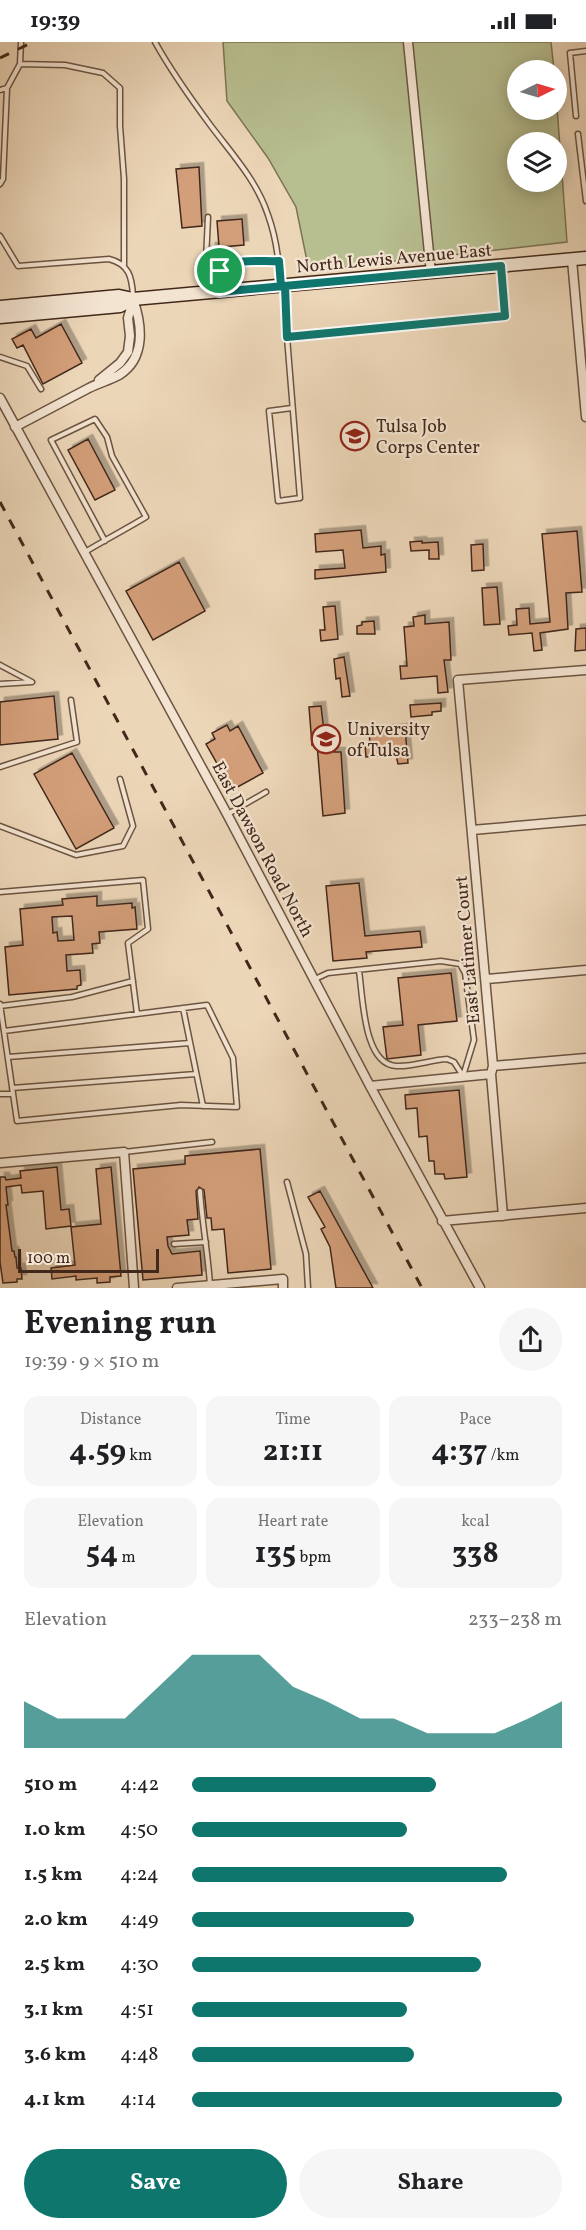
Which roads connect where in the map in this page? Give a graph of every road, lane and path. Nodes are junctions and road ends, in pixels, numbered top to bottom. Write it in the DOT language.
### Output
graph roads {
  1 [pos="21,42"];
  2 [pos="155,42"];
  3 [pos="408,42"];
  4 [pos="586,51"];
  5 [pos="20,64"];
  6 [pos="7,88"];
  7 [pos="0,90"];
  8 [pos="576,116"];
  9 [pos="578,134"];
  10 [pos="0,184"];
  11 [pos="586,201"];
  12 [pos="208,217"];
  13 [pos="0,236"];
  14 [pos="586,258"];
  15 [pos="572,260"];
  16 [pos="279,261"];
  17 [pos="124,265"];
  18 [pos="501,266"];
  19 [pos="220,271"];
  20 [pos="431,273"];
  21 [pos="283,286"];
  22 [pos="219,292"];
  23 [pos="133,299"];
  24 [pos="0,307"];
  25 [pos="0,317"];
  26 [pos="287,337"];
  27 [pos="0,357"];
  28 [pos="41,389"];
  29 [pos="0,398"];
  30 [pos="292,408"];
  31 [pos="586,417"];
  32 [pos="15,428"];
  33 [pos="105,541"];
  34 [pos="84,553"];
  35 [pos="0,665"];
  36 [pos="586,670"];
  37 [pos="0,684"];
  38 [pos="71,700"];
  39 [pos="0,767"];
  40 [pos="120,779"];
  41 [pos="266,792"];
  42 [pos="227,814"];
  43 [pos="586,820"];
  44 [pos="0,826"];
  45 [pos="472,830"];
  46 [pos="0,891"];
  47 [pos="586,970"];
  48 [pos="359,971"];
  49 [pos="487,979"];
  50 [pos="314,980"];
  51 [pos="133,981"];
  52 [pos="0,1005"];
  53 [pos="183,1008"];
  54 [pos="137,1014"];
  55 [pos="4,1031"];
  56 [pos="190,1043"];
  57 [pos="8,1057"];
  58 [pos="586,1058"];
  59 [pos="492,1070"];
  60 [pos="196,1074"];
  61 [pos="463,1077"];
  62 [pos="370,1086"];
  63 [pos="12,1088"];
  64 [pos="0,1094"];
  65 [pos="13,1094"];
  66 [pos="203,1106"];
  67 [pos="212,1142"];
  68 [pos="124,1152"];
  69 [pos="0,1163"];
  70 [pos="287,1182"];
  71 [pos="200,1191"];
  72 [pos="586,1208"];
  73 [pos="503,1215"];
  74 [pos="442,1221"];
  75 [pos="206,1242"];
  76 [pos="174,1244"];
  77 [pos="283,1284"];
  78 [pos="210,1285"];
  79 [pos="134,1288"];
  80 [pos="177,1288"];
  81 [pos="308,1288"];
  82 [pos="480,1288"];
  1 -- 5 [label="lane"];
  2 -- 16 [label="lane"];
  3 -- 20 [label="street"];
  4 -- 8 [label="lane"];
  5 -- 6 [label="lane"];
  5 -- 17 [label="lane"];
  6 -- 7 [label="lane"];
  6 -- 10 [label="lane"];
  9 -- 11 [label="lane"];
  12 -- 19 [label="lane"];
  13 -- 17 [label="lane"];
  14 -- 15 [label="main road, North Lewis Avenue East"];
  15 -- 18 [label="main road, North Lewis Avenue East"];
  15 -- 31 [label="street"];
  16 -- 19 [label="lane"];
  16 -- 21 [label="lane"];
  17 -- 23 [label="lane"];
  18 -- 20 [label="main road, North Lewis Avenue East"];
  18 -- 26 [label="lane"];
  19 -- 22 [label="lane"];
  20 -- 21 [label="main road, North Lewis Avenue East"];
  21 -- 22 [label="main road, North Lewis Avenue East"];
  21 -- 26 [label="lane"];
  22 -- 23 [label="main road, North Lewis Avenue East"];
  23 -- 24 [label="main road, North Lewis Avenue East"];
  23 -- 25 [label="main road, North Lewis Avenue East"];
  23 -- 32 [label="street"];
  26 -- 30 [label="lane"];
  27 -- 28 [label="lane"];
  29 -- 32 [label="street, East Dawson Road North"];
  30 -- 30 [label="lane"];
  32 -- 34 [label="street, East Dawson Road North"];
  33 -- 33 [label="lane"];
  33 -- 34 [label="lane"];
  34 -- 42 [label="street, East Dawson Road North"];
  35 -- 37 [label="lane"];
  36 -- 45 [label="street, East Latimer Court"];
  38 -- 39 [label="lane"];
  40 -- 44 [label="lane"];
  41 -- 42 [label="lane"];
  42 -- 50 [label="street, East Dawson Road North"];
  43 -- 45 [label="street"];
  45 -- 49 [label="street, East Latimer Court"];
  46 -- 51 [label="lane"];
  47 -- 49 [label="street"];
  48 -- 50 [label="lane"];
  48 -- 61 [label="lane"];
  48 -- 61 [label="lane"];
  49 -- 59 [label="street, East Latimer Court"];
  50 -- 62 [label="street, East Dawson Road North"];
  51 -- 52 [label="lane"];
  51 -- 54 [label="lane"];
  52 -- 55 [label="lane"];
  53 -- 54 [label="lane"];
  53 -- 56 [label="lane"];
  53 -- 66 [label="lane"];
  54 -- 55 [label="lane"];
  55 -- 57 [label="lane"];
  56 -- 57 [label="lane"];
  56 -- 60 [label="lane"];
  57 -- 63 [label="lane"];
  58 -- 59 [label="street"];
  59 -- 61 [label="street"];
  59 -- 73 [label="street, East Latimer Court"];
  60 -- 63 [label="lane"];
  60 -- 66 [label="lane"];
  61 -- 62 [label="street"];
  62 -- 74 [label="street, East Dawson Road North"];
  63 -- 65 [label="lane"];
  64 -- 65 [label="lane"];
  65 -- 66 [label="lane"];
  67 -- 68 [label="lane"];
  68 -- 69 [label="street"];
  68 -- 79 [label="street"];
  70 -- 81 [label="lane"];
  71 -- 75 [label="lane"];
  72 -- 73 [label="street"];
  73 -- 74 [label="street"];
  74 -- 82 [label="street, East Dawson Road North"];
  75 -- 76 [label="lane"];
  75 -- 78 [label="lane"];
  77 -- 78 [label="street"];
  78 -- 80 [label="street"];
}
